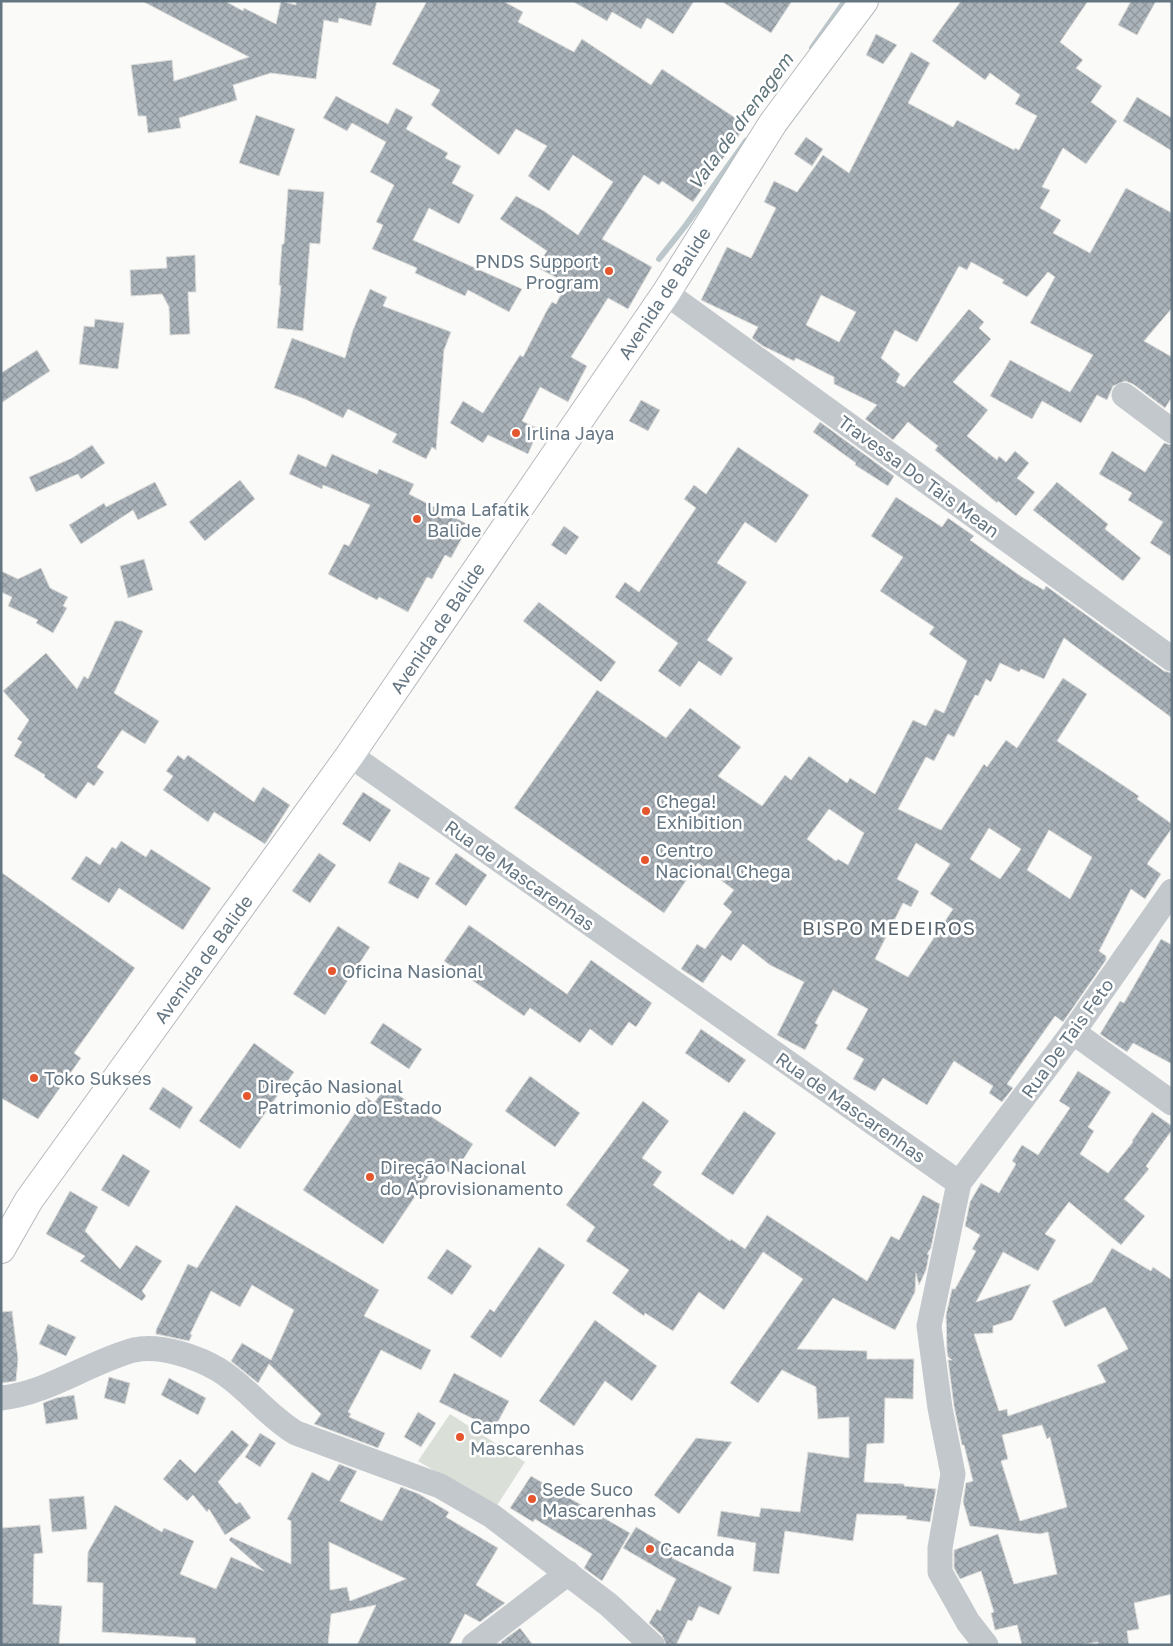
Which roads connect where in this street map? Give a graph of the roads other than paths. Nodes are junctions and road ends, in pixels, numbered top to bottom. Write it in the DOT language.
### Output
graph roads {
  1 [pos="864,1"];
  2 [pos="666,293"];
  3 [pos="1124,395"];
  4 [pos="1172,431"];
  5 [pos="1172,658"];
  6 [pos="350,755"];
  7 [pos="1172,891"];
  8 [pos="1073,1032"];
  9 [pos="1172,1103"];
  10 [pos="959,1182"];
  11 [pos="1,1249"];
  12 [pos="1,1398"];
  13 [pos="568,1573"];
  14 [pos="474,1645"];
  15 [pos="652,1645"];
  16 [pos="986,1645"];
  1 -- 2 [label="main road, Avenida de Balide"];
  2 -- 5 [label="street, Travessa Do Tais Mean"];
  2 -- 6 [label="main road, Avenida de Balide"];
  3 -- 4 [label="street"];
  6 -- 10 [label="street, Rua de Mascarenhas"];
  6 -- 11 [label="main road, Avenida de Balide"];
  7 -- 8 [label="street, Rua De Tais Feto"];
  8 -- 9 [label="street"];
  8 -- 10 [label="street, Rua De Tais Feto"];
  10 -- 16 [label="street"];
  12 -- 13 [label="street"];
  13 -- 14 [label="street"];
  13 -- 15 [label="street"];
}
